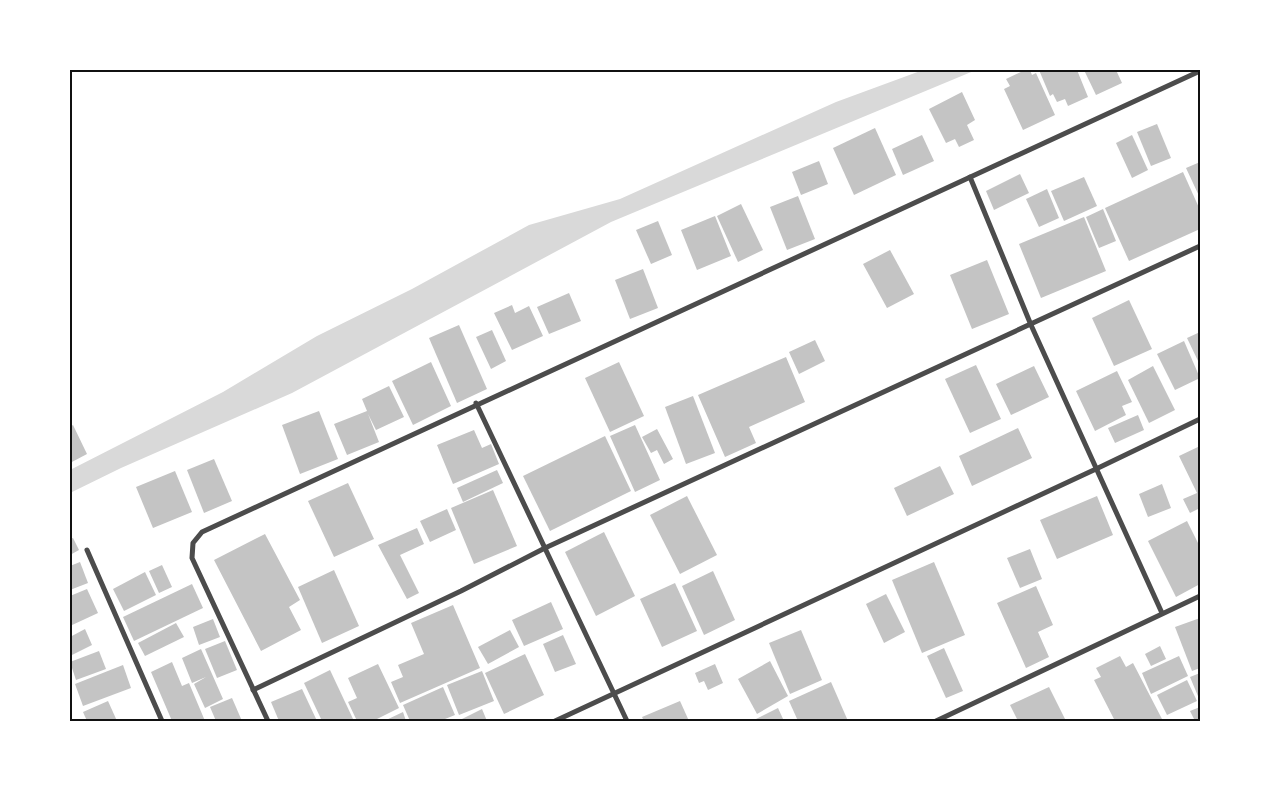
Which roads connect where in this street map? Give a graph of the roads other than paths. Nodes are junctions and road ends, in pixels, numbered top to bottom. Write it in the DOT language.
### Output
graph roads {
  1 [pos="1200,70"];
  2 [pos="970,177"];
  3 [pos="1200,246"];
  4 [pos="1031,325"];
  5 [pos="476,403"];
  6 [pos="1200,419"];
  7 [pos="1096,469"];
  8 [pos="545,548"];
  9 [pos="87,550"];
  10 [pos="1200,596"];
  11 [pos="1162,613"];
  12 [pos="253,690"];
  13 [pos="614,693"];
  14 [pos="162,721"];
  15 [pos="268,721"];
  16 [pos="556,721"];
  17 [pos="628,721"];
  18 [pos="936,721"];
  1 -- 2 [label="street"];
  2 -- 4 [label="street"];
  2 -- 5 [label="street"];
  3 -- 4 [label="street"];
  4 -- 7 [label="street"];
  4 -- 8 [label="street"];
  5 -- 8 [label="street"];
  5 -- 12 [label="street"];
  6 -- 7 [label="street"];
  7 -- 11 [label="street"];
  7 -- 13 [label="street"];
  8 -- 12 [label="street"];
  8 -- 13 [label="street"];
  9 -- 14 [label="street"];
  10 -- 11 [label="street"];
  11 -- 18 [label="street"];
  12 -- 15 [label="street"];
  13 -- 16 [label="street"];
  13 -- 17 [label="street"];
}
